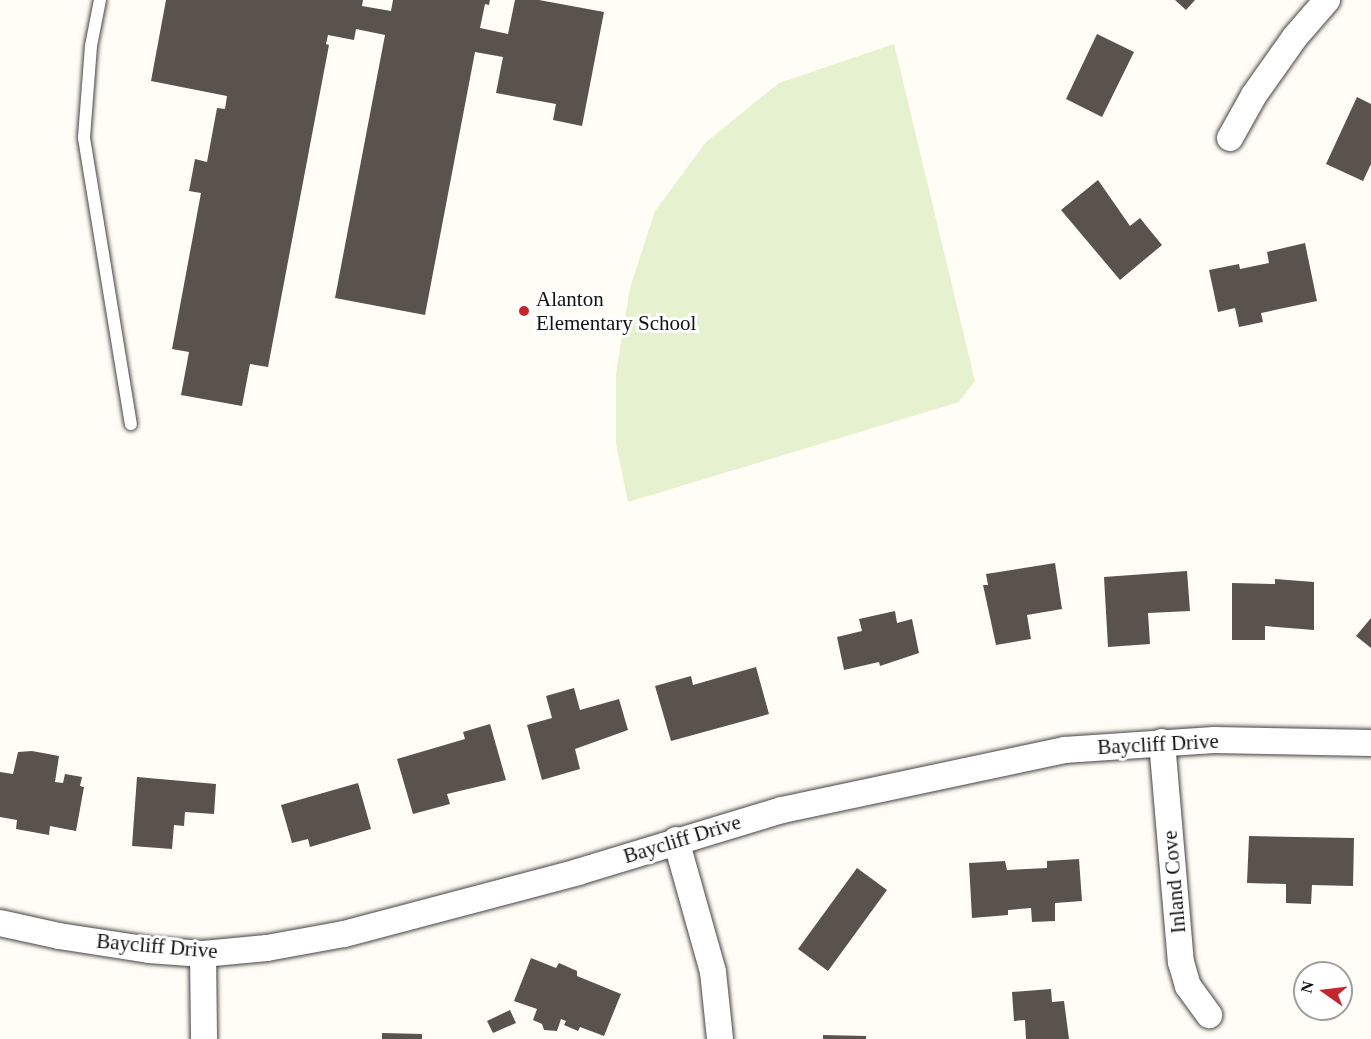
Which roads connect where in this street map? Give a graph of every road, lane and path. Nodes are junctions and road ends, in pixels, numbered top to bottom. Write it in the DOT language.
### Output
graph roads {
  1 [pos="100,0"];
  2 [pos="1327,0"];
  3 [pos="1230,138"];
  4 [pos="131,424"];
  5 [pos="1162,742"];
  6 [pos="1371,743"];
  7 [pos="675,840"];
  8 [pos="0,922"];
  9 [pos="203,954"];
  10 [pos="1209,1015"];
  11 [pos="204,1039"];
  12 [pos="720,1039"];
  1 -- 4 [label="lane"];
  2 -- 3 [label="street"];
  5 -- 6 [label="street, Baycliff Drive"];
  5 -- 7 [label="street, Baycliff Drive"];
  5 -- 10 [label="street, Inland Cove"];
  7 -- 9 [label="street, Baycliff Drive"];
  7 -- 12 [label="street"];
  8 -- 9 [label="street, Baycliff Drive"];
  9 -- 11 [label="street"];
}
